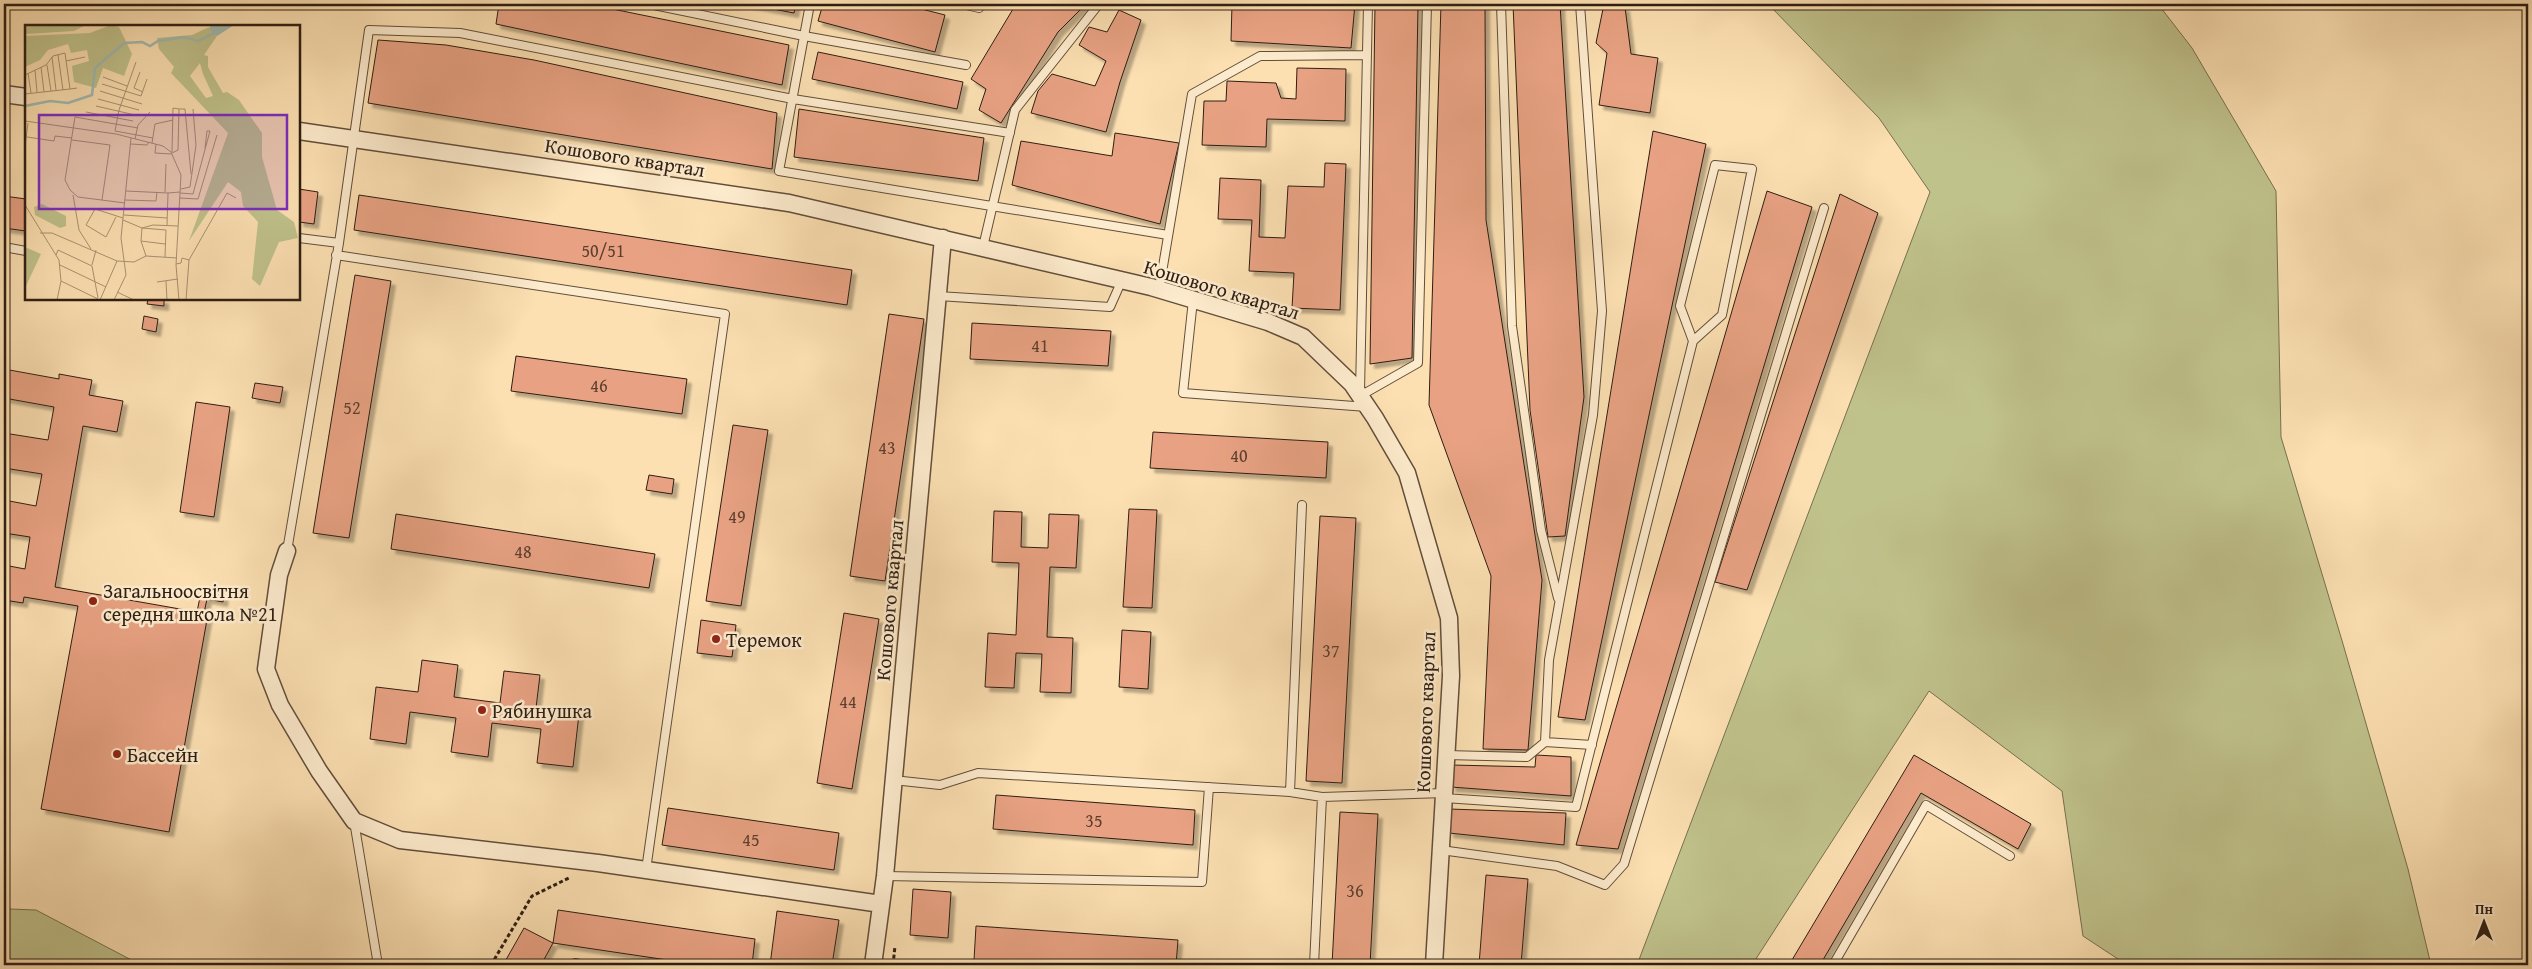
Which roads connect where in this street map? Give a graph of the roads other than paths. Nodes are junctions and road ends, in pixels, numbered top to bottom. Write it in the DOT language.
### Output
graph roads {
  1 [pos="649,4"];
  2 [pos="810,4"];
  3 [pos="962,4"];
  4 [pos="1099,4"];
  5 [pos="1368,4"];
  6 [pos="1427,4"];
  7 [pos="1501,4"];
  8 [pos="1580,4"];
  9 [pos="979,8"];
  10 [pos="804,36"];
  11 [pos="1367,55"];
  12 [pos="966,65"];
  13 [pos="4,94"];
  14 [pos="25,97"];
  15 [pos="793,99"];
  16 [pos="300,131"];
  17 [pos="1010,133"];
  18 [pos="354,138"];
  19 [pos="993,205"];
  20 [pos="1824,208"];
  21 [pos="1168,235"];
  22 [pos="300,238"];
  23 [pos="943,238"];
  24 [pos="338,243"];
  25 [pos="4,247"];
  26 [pos="983,247"];
  27 [pos="25,251"];
  28 [pos="336,255"];
  29 [pos="1122,280"];
  30 [pos="1159,290"];
  31 [pos="938,296"];
  32 [pos="1193,300"];
  33 [pos="1694,341"];
  34 [pos="1364,401"];
  35 [pos="1302,505"];
  36 [pos="287,551"];
  37 [pos="1559,602"];
  38 [pos="1545,742"];
  39 [pos="1592,745"];
  40 [pos="1446,755"];
  41 [pos="893,780"];
  42 [pos="1209,787"];
  43 [pos="1290,792"];
  44 [pos="1444,796"];
  45 [pos="1322,797"];
  46 [pos="354,821"];
  47 [pos="1441,850"];
  48 [pos="2010,856"];
  49 [pos="646,870"];
  50 [pos="885,876"];
  51 [pos="881,904"];
  52 [pos="378,965"];
  53 [pos="574,965"];
  54 [pos="585,965"];
  55 [pos="873,965"];
  56 [pos="1314,965"];
  57 [pos="1434,965"];
  58 [pos="1833,965"];
  1 -- 10 [label="lane"];
  2 -- 10 [label="lane"];
  3 -- 9 [label="lane"];
  4 -- 17 [label="lane"];
  5 -- 11 [label="lane"];
  6 -- 34 [label="lane"];
  7 -- 37 [label="lane"];
  8 -- 37 [label="lane"];
  10 -- 12 [label="lane"];
  10 -- 15 [label="lane"];
  11 -- 21 [label="lane"];
  11 -- 34 [label="lane"];
  13 -- 14 [label="street"];
  15 -- 17 [label="lane"];
  15 -- 18 [label="lane"];
  15 -- 19 [label="lane"];
  16 -- 18 [label="street, Кошового квартал"];
  17 -- 19 [label="lane"];
  18 -- 23 [label="street, Кошового квартал"];
  18 -- 24 [label="lane"];
  19 -- 21 [label="lane"];
  19 -- 26 [label="lane"];
  20 -- 47 [label="lane"];
  21 -- 30 [label="lane"];
  22 -- 24 [label="lane"];
  23 -- 26 [label="street, Кошового квартал"];
  23 -- 31 [label="street, Кошового квартал"];
  24 -- 28 [label="lane"];
  25 -- 27 [label="lane"];
  26 -- 29 [label="street, Кошового квартал"];
  28 -- 36 [label="lane"];
  28 -- 49 [label="lane"];
  29 -- 30 [label="street, Кошового квартал"];
  29 -- 31 [label="lane"];
  30 -- 32 [label="street, Кошового квартал"];
  31 -- 41 [label="street, Кошового квартал"];
  32 -- 34 [label="street, Кошового квартал"];
  32 -- 34 [label="lane"];
  33 -- 33 [label="lane"];
  33 -- 39 [label="lane"];
  34 -- 40 [label="street, Кошового квартал"];
  35 -- 43 [label="lane"];
  36 -- 46 [label="street"];
  37 -- 38 [label="lane"];
  38 -- 39 [label="lane"];
  38 -- 40 [label="lane"];
  39 -- 44 [label="lane"];
  40 -- 44 [label="street, Кошового квартал"];
  41 -- 42 [label="lane"];
  41 -- 50 [label="street, Кошового квартал"];
  42 -- 43 [label="lane"];
  42 -- 50 [label="lane"];
  43 -- 45 [label="lane"];
  44 -- 45 [label="lane"];
  44 -- 47 [label="street, Кошового квартал"];
  45 -- 56 [label="lane"];
  46 -- 49 [label="street"];
  46 -- 52 [label="lane"];
  47 -- 57 [label="street, Кошового квартал"];
  48 -- 58 [label="lane"];
  49 -- 51 [label="street"];
  50 -- 51 [label="street, Кошового квартал"];
  51 -- 55 [label="street, Кошового квартал"];
  53 -- 54 [label="lane"];
}
